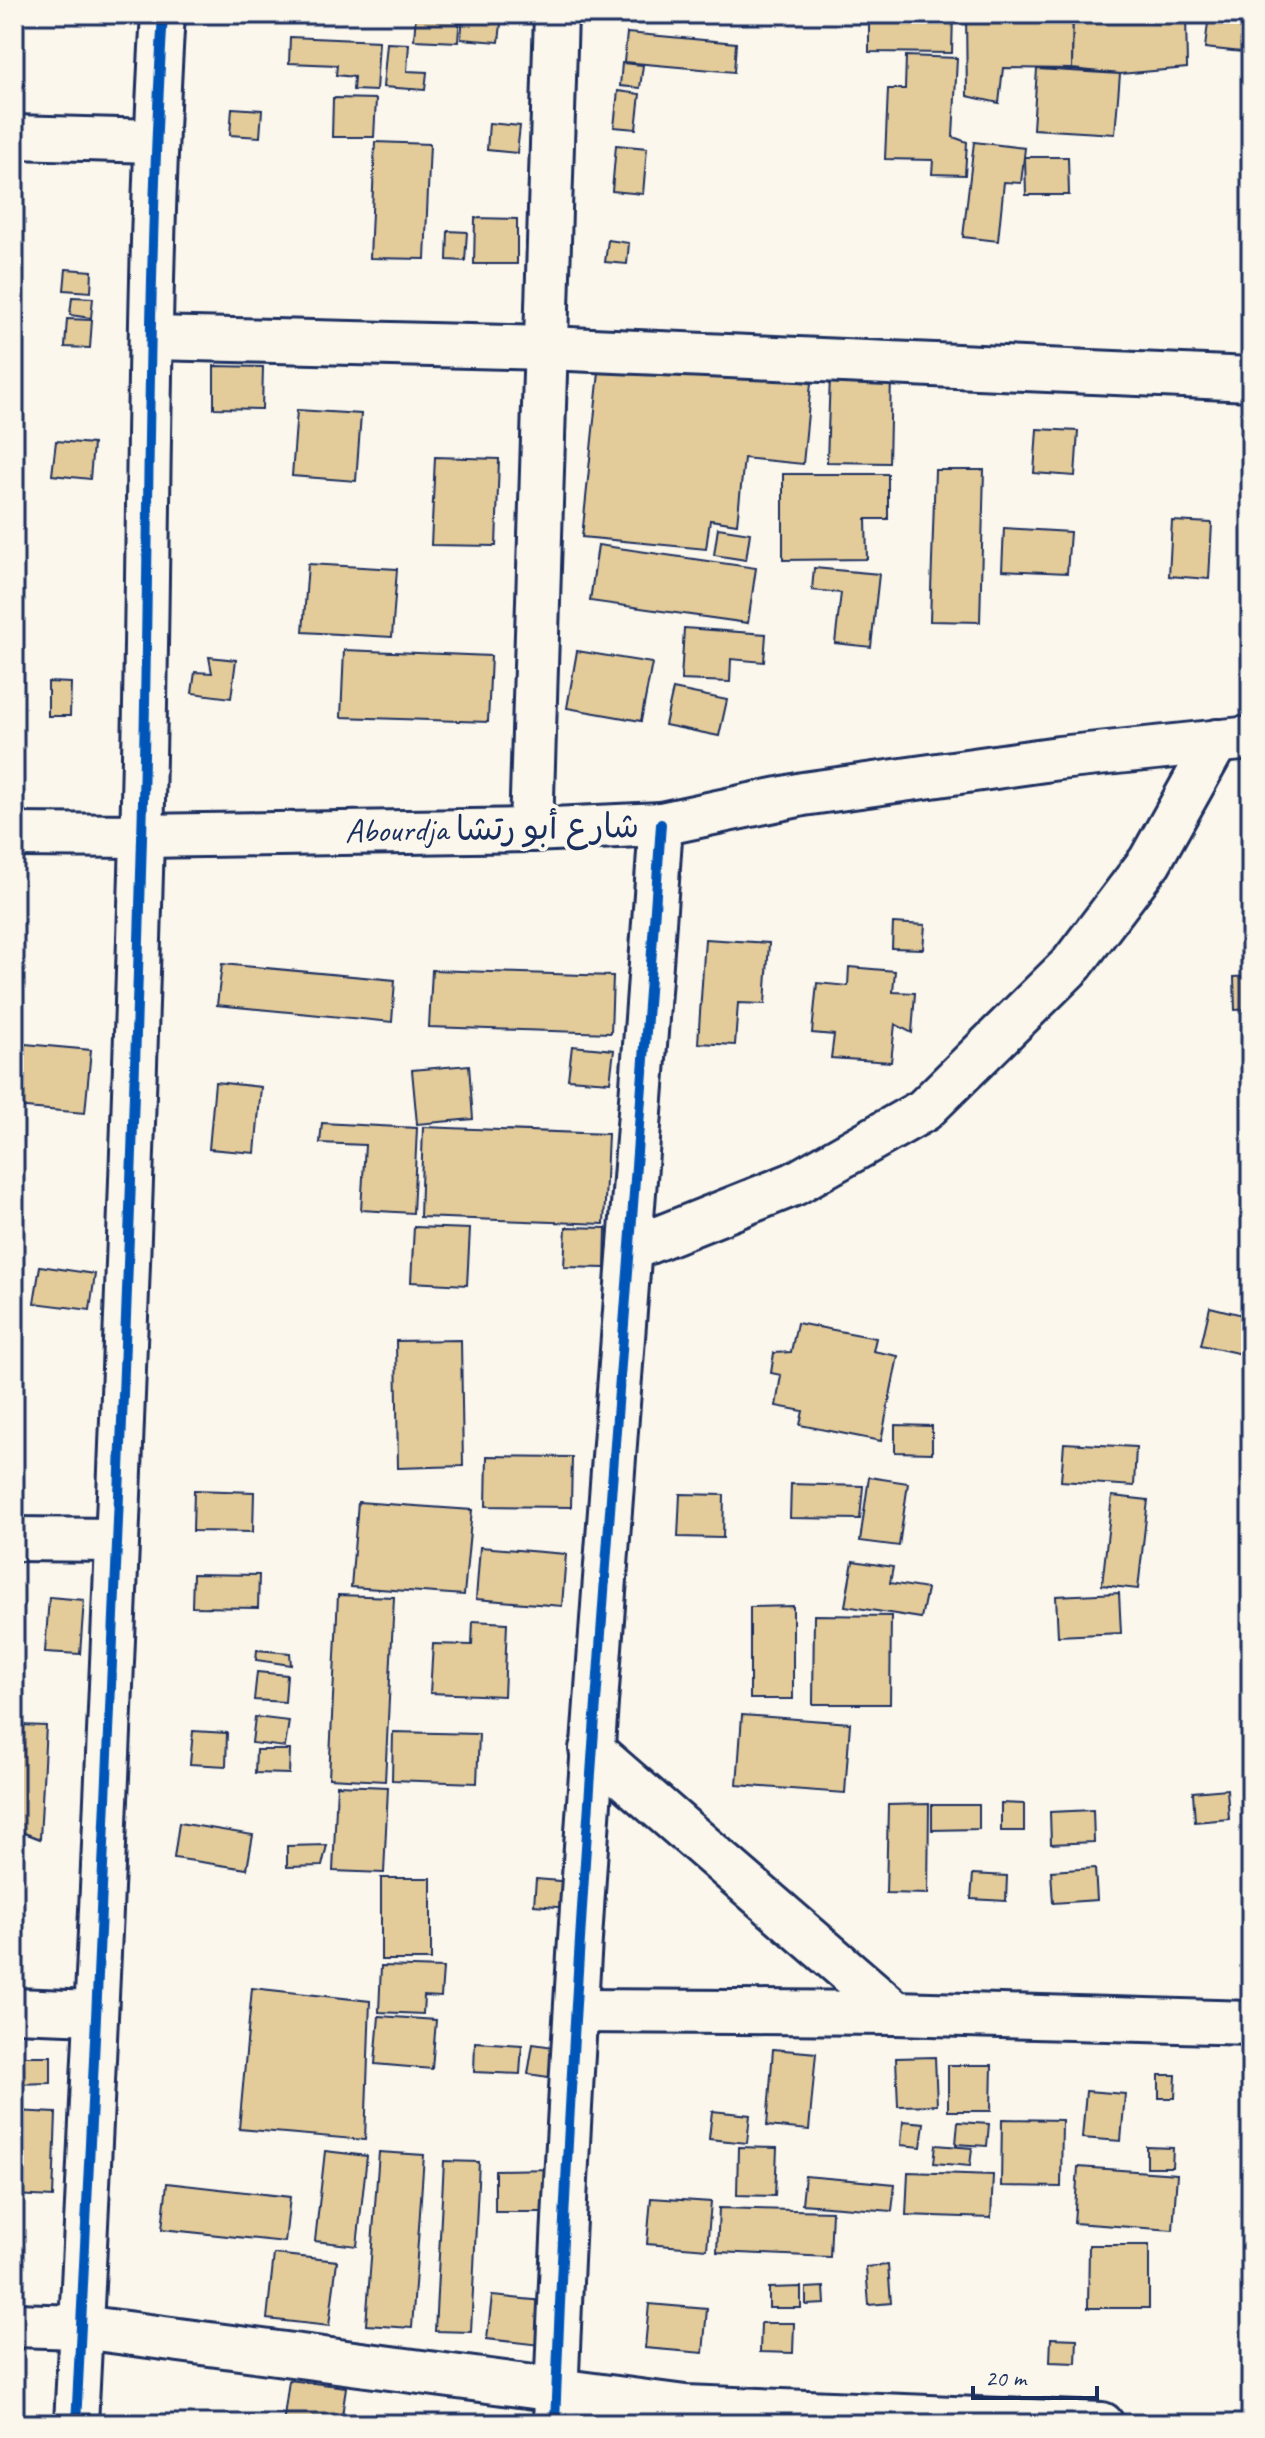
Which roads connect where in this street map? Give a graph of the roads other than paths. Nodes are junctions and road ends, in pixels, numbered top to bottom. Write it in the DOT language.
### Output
graph roads {
  1 [pos="163,14"];
  2 [pos="556,14"];
  3 [pos="14,137"];
  4 [pos="155,141"];
  5 [pos="152,338"];
  6 [pos="547,348"];
  7 [pos="1251,379"];
  8 [pos="1234,740"];
  9 [pos="661,824"];
  10 [pos="531,830"];
  11 [pos="14,835"];
  12 [pos="143,836"];
  13 [pos="631,1249"];
  14 [pos="14,1539"];
  15 [pos="116,1540"];
  16 [pos="591,1749"];
  17 [pos="14,2010"];
  18 [pos="577,2011"];
  19 [pos="95,2013"];
  20 [pos="896,2013"];
  21 [pos="1251,2023"];
  22 [pos="14,2325"];
  23 [pos="81,2327"];
  24 [pos="556,2407"];
  25 [pos="76,2424"];
  26 [pos="1102,2424"];
  1 -- 4 [label="street"];
  2 -- 6 [label="street"];
  3 -- 4 [label="street"];
  4 -- 5 [label="street"];
  5 -- 6 [label="street"];
  5 -- 12 [label="street"];
  6 -- 7 [label="street"];
  6 -- 10 [label="street"];
  8 -- 9 [label="street, Abourdja شارع أبو رتشا"];
  8 -- 13 [label="street"];
  9 -- 10 [label="street, Abourdja شارع أبو رتشا"];
  9 -- 13 [label="street"];
  10 -- 12 [label="street, Abourdja شارع أبو رتشا"];
  11 -- 12 [label="street, Abourdja شارع أبو رتشا"];
  12 -- 15 [label="street"];
  13 -- 16 [label="street"];
  14 -- 15 [label="street"];
  15 -- 19 [label="street"];
  16 -- 18 [label="street"];
  16 -- 20 [label="street"];
  17 -- 19 [label="street"];
  18 -- 20 [label="street"];
  18 -- 24 [label="street"];
  19 -- 23 [label="street"];
  20 -- 21 [label="street"];
  22 -- 23 [label="street"];
  23 -- 24 [label="street"];
  23 -- 25 [label="street"];
  24 -- 26 [label="street"];
}
